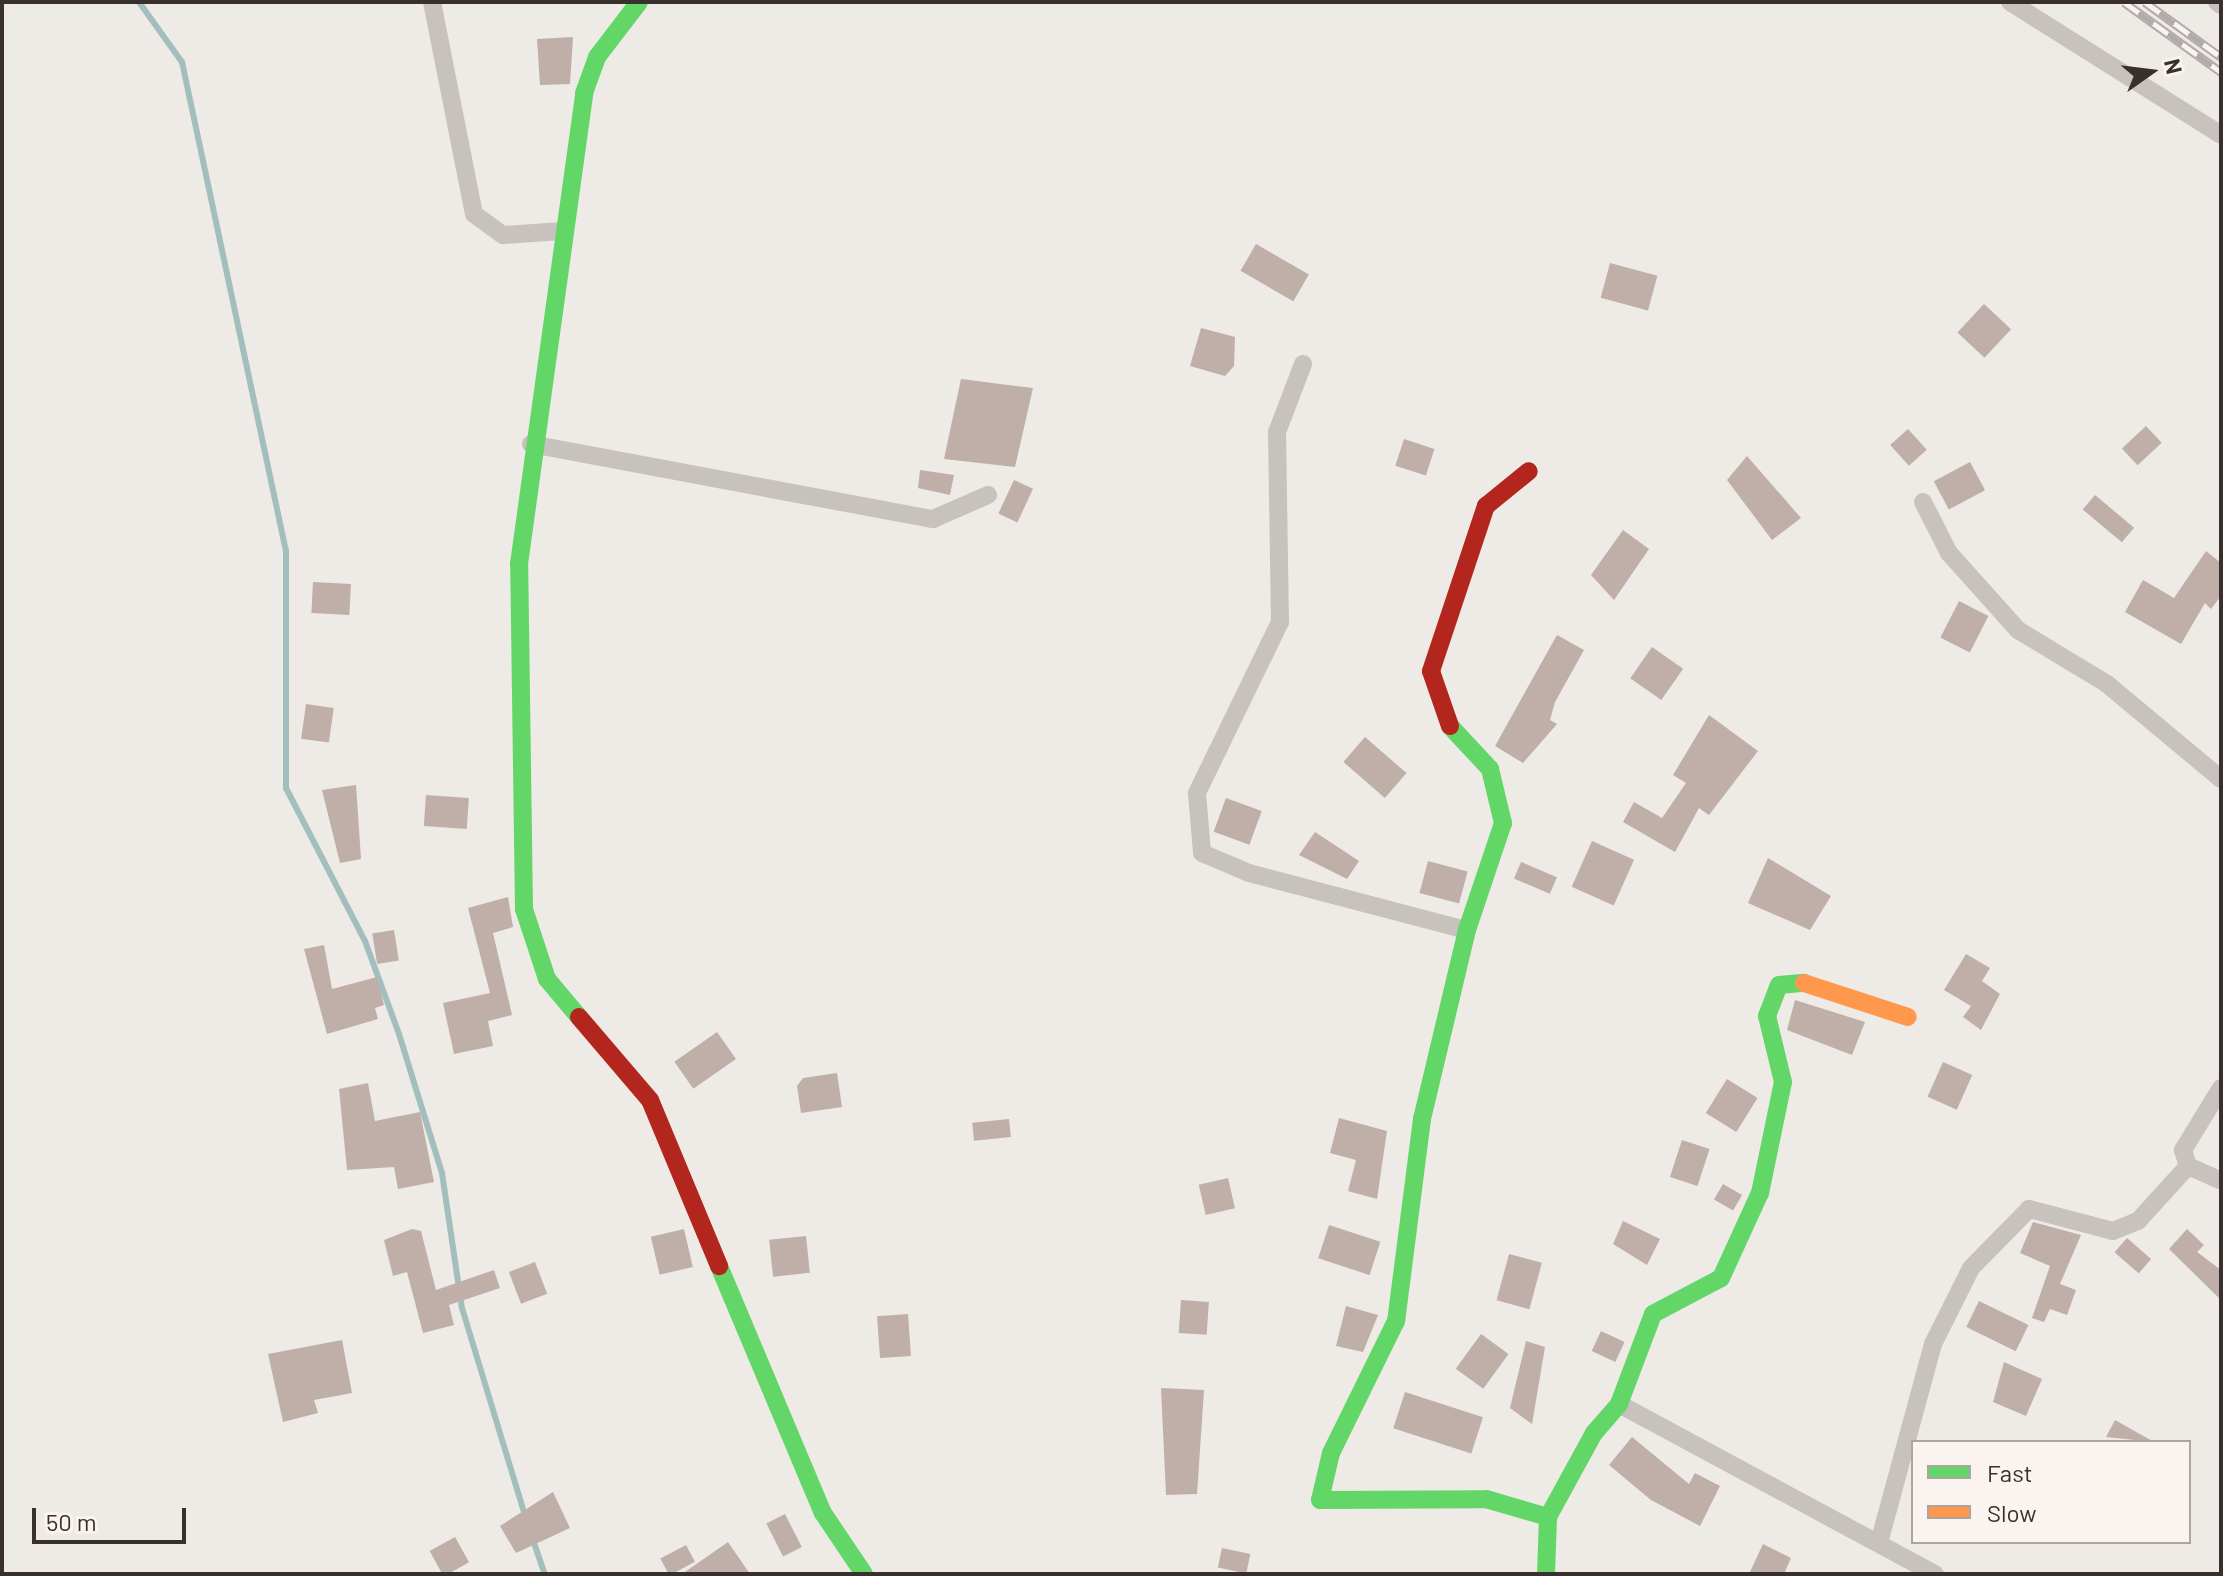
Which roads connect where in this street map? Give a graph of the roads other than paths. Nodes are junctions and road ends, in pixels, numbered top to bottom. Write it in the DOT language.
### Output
graph roads {
  1 [pos="432,2"];
  2 [pos="639,2"];
  3 [pos="2010,2"];
  4 [pos="2221,135"];
  5 [pos="562,231"];
  6 [pos="1303,364"];
  7 [pos="531,444"];
  8 [pos="1529,471"];
  9 [pos="988,495"];
  10 [pos="1923,502"];
  11 [pos="2221,779"];
  12 [pos="1467,930"];
  13 [pos="1908,1017"];
  14 [pos="2221,1088"];
  15 [pos="2188,1166"];
  16 [pos="2221,1181"];
  17 [pos="1619,1404"];
  18 [pos="1548,1517"];
  19 [pos="1880,1539"];
  20 [pos="864,1574"];
  21 [pos="1546,1574"];
  22 [pos="1935,1574"];
  1 -- 5 [label="street"];
  2 -- 5 [label="street"];
  3 -- 4 [label="street"];
  5 -- 7 [label="street"];
  6 -- 12 [label="street"];
  7 -- 9 [label="street"];
  7 -- 20 [label="street"];
  8 -- 12 [label="street"];
  10 -- 11 [label="street"];
  12 -- 18 [label="street"];
  13 -- 17 [label="street"];
  14 -- 15 [label="street"];
  15 -- 16 [label="street"];
  15 -- 19 [label="street"];
  17 -- 18 [label="street"];
  17 -- 19 [label="street"];
  18 -- 21 [label="street"];
  19 -- 22 [label="street"];
}
